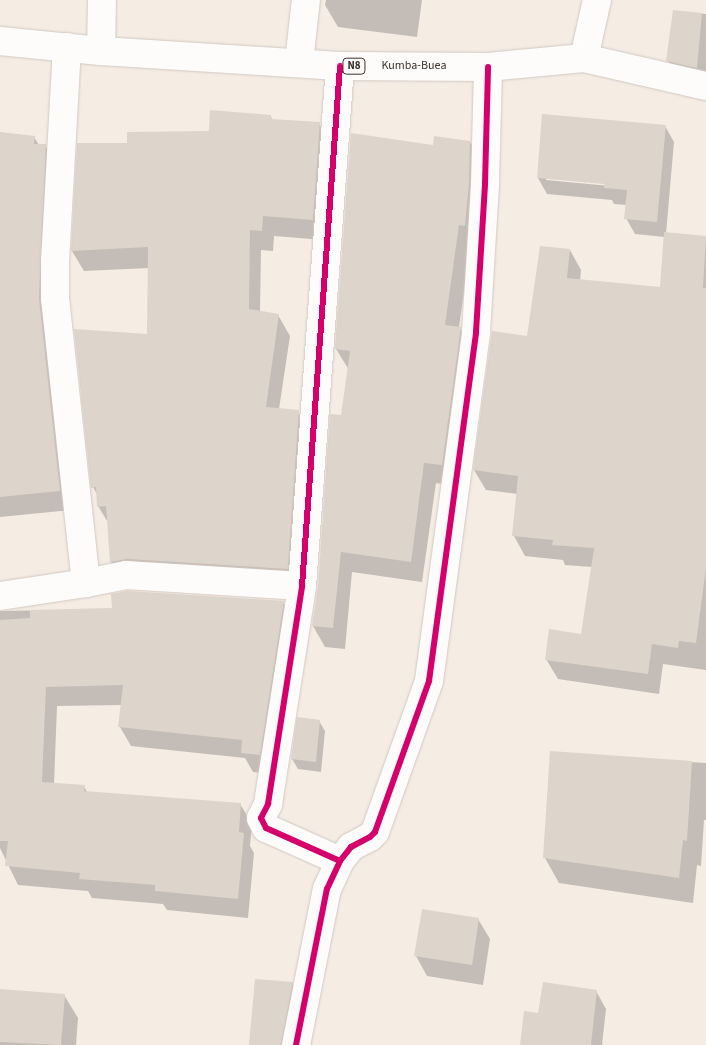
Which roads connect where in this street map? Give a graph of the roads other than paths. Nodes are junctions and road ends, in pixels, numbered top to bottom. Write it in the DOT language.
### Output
graph roads {
  1 [pos="102,0"];
  2 [pos="306,0"];
  3 [pos="596,0"];
  4 [pos="0,41"];
  5 [pos="67,47"];
  6 [pos="101,50"];
  7 [pos="584,58"];
  8 [pos="300,62"];
  9 [pos="340,66"];
  10 [pos="488,67"];
  11 [pos="706,86"];
  12 [pos="86,583"];
  13 [pos="302,586"];
  14 [pos="0,596"];
  15 [pos="340,861"];
  16 [pos="296,1045"];
  1 -- 6 [label="main road"];
  2 -- 8 [label="main road"];
  3 -- 7 [label="main road"];
  4 -- 5 [label="main road, Kumba-Buea / N8"];
  5 -- 6 [label="main road, Kumba-Buea / N8"];
  5 -- 12 [label="main road"];
  6 -- 8 [label="main road, Kumba-Buea / N8"];
  7 -- 10 [label="main road, Kumba-Buea / N8"];
  7 -- 11 [label="main road, Kumba-Buea / N8"];
  8 -- 9 [label="main road, Kumba-Buea / N8"];
  9 -- 10 [label="main road, Kumba-Buea / N8"];
  9 -- 13 [label="main road"];
  10 -- 15 [label="main road"];
  12 -- 13 [label="main road"];
  12 -- 14 [label="main road"];
  13 -- 15 [label="main road"];
  15 -- 16 [label="main road"];
}
